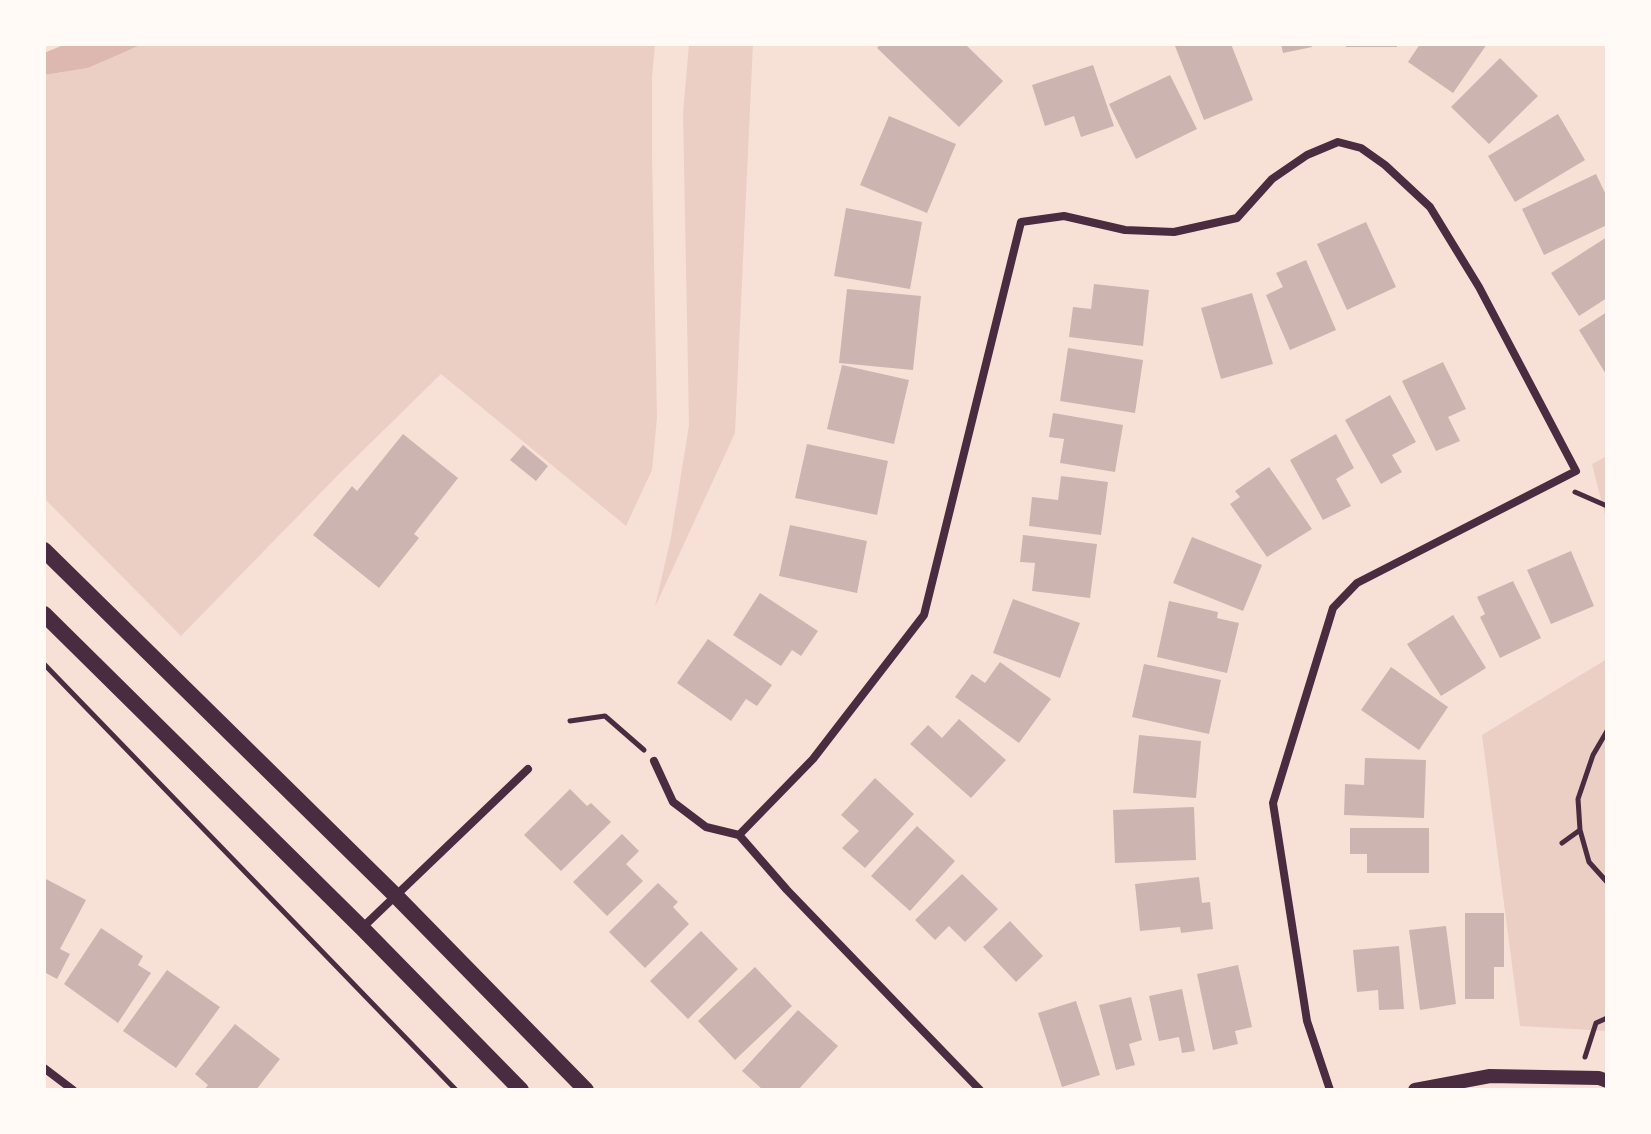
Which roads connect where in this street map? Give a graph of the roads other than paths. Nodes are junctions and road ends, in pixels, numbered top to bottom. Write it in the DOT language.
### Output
graph roads {
  1 [pos="44,550"];
  2 [pos="44,614"];
  3 [pos="654,761"];
  4 [pos="528,769"];
  5 [pos="739,835"];
  6 [pos="395,895"];
  7 [pos="362,928"];
  8 [pos="44,1068"];
  9 [pos="1607,1081"];
  10 [pos="73,1090"];
  11 [pos="521,1090"];
  12 [pos="586,1090"];
  13 [pos="980,1090"];
  14 [pos="1330,1090"];
  15 [pos="1415,1090"];
  1 -- 6 [label="main road"];
  2 -- 7 [label="main road"];
  3 -- 5 [label="street"];
  4 -- 6 [label="street"];
  5 -- 13 [label="street"];
  5 -- 14 [label="street"];
  6 -- 7 [label="street"];
  6 -- 12 [label="main road"];
  7 -- 11 [label="main road"];
  8 -- 10 [label="street"];
  9 -- 15 [label="street"];
}
